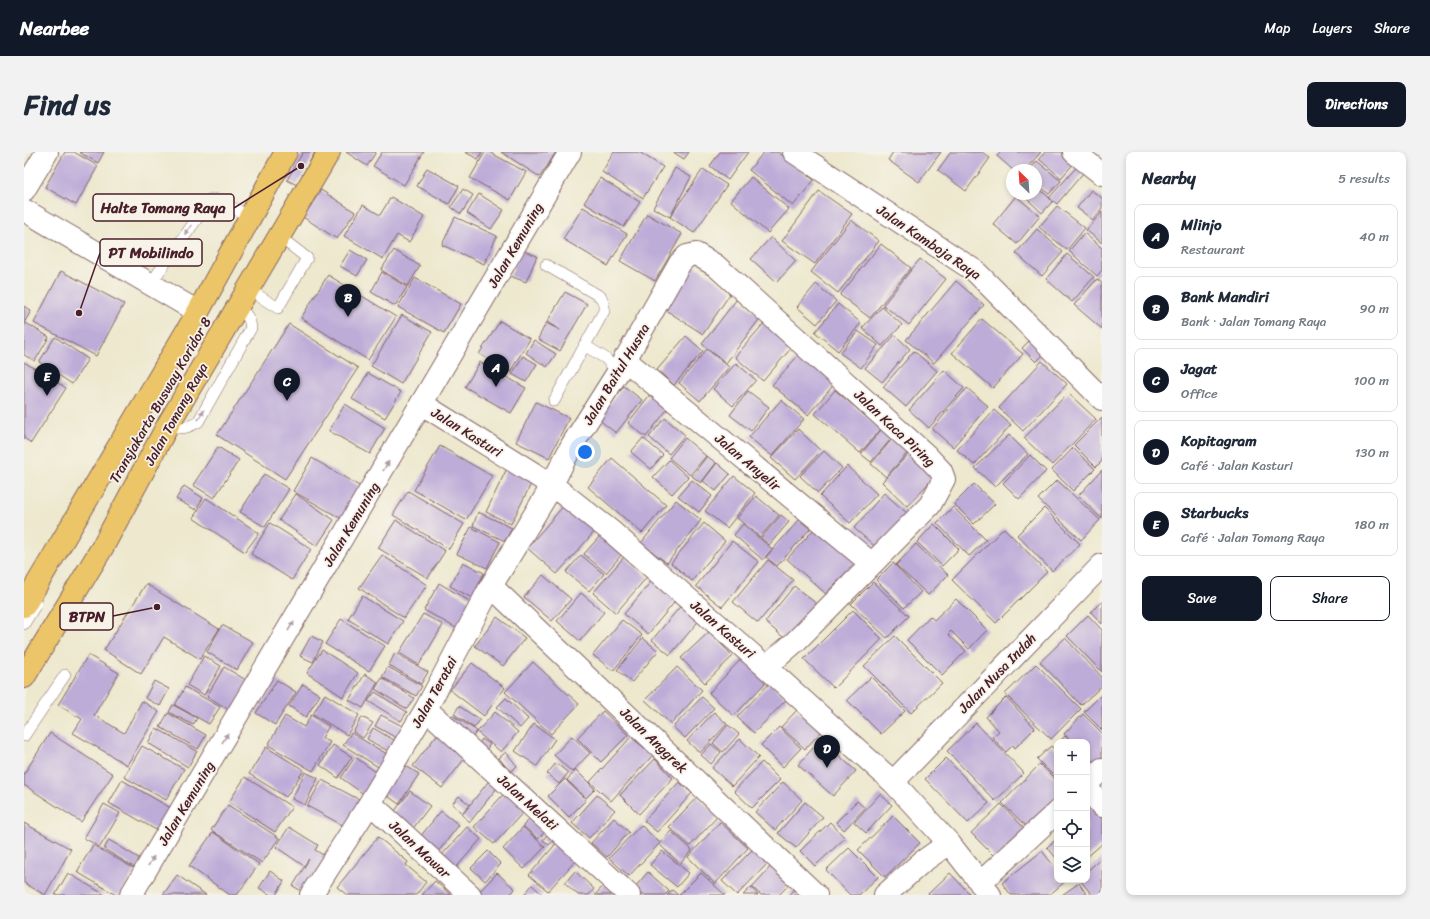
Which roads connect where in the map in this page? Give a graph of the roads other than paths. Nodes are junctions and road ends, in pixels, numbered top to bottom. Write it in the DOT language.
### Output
graph roads {
  1 [pos="47,152"];
  2 [pos="286,152"];
  3 [pos="295,152"];
  4 [pos="320,152"];
  5 [pos="329,152"];
  6 [pos="570,152"];
  7 [pos="794,152"];
  8 [pos="1074,152"];
  9 [pos="1102,174"];
  10 [pos="24,190"];
  11 [pos="24,210"];
  12 [pos="249,216"];
  13 [pos="280,237"];
  14 [pos="680,263"];
  15 [pos="546,265"];
  16 [pos="150,283"];
  17 [pos="248,289"];
  18 [pos="198,312"];
  19 [pos="584,345"];
  20 [pos="621,365"];
  21 [pos="1102,399"];
  22 [pos="554,401"];
  23 [pos="422,404"];
  24 [pos="552,485"];
  25 [pos="872,564"];
  26 [pos="1102,565"];
  27 [pos="491,586"];
  28 [pos="24,606"];
  29 [pos="24,624"];
  30 [pos="24,662"];
  31 [pos="766,667"];
  32 [pos="65,675"];
  33 [pos="24,677"];
  34 [pos="426,709"];
  35 [pos="24,736"];
  36 [pos="1102,769"];
  37 [pos="1090,781"];
  38 [pos="893,782"];
  39 [pos="1090,792"];
  40 [pos="370,803"];
  41 [pos="1102,806"];
  42 [pos="1054,815"];
  43 [pos="949,843"];
  44 [pos="985,889"];
  45 [pos="131,895"];
  46 [pos="311,895"];
  47 [pos="470,895"];
  48 [pos="629,895"];
  49 [pos="816,895"];
  50 [pos="885,895"];
  1 -- 10 [label="street"];
  2 -- 12 [label="main road"];
  3 -- 29 [label="lane, Transjakarta Busway Koridor 8"];
  4 -- 30 [label="lane, Transjakarta Busway Koridor 8"];
  5 -- 13 [label="main road, Jalan Tomang Raya"];
  6 -- 23 [label="street, Jalan Kemuning"];
  7 -- 21 [label="street, Jalan Kamboja Raya"];
  8 -- 9 [label="street"];
  11 -- 16 [label="street"];
  12 -- 16 [label="lane, one-way"];
  12 -- 18 [label="main road"];
  13 -- 17 [label="main road, Jalan Tomang Raya"];
  13 -- 17 [label="lane"];
  14 -- 20 [label="street, Jalan Baitul Husna"];
  14 -- 25 [label="street, Jalan Kaca Piring"];
  15 -- 19 [label="lane"];
  16 -- 18 [label="street"];
  17 -- 33 [label="main road, Jalan Tomang Raya"];
  18 -- 28 [label="main road"];
  19 -- 20 [label="lane"];
  19 -- 22 [label="lane"];
  20 -- 24 [label="street, Jalan Baitul Husna"];
  20 -- 25 [label="street, Jalan Anyelir"];
  23 -- 24 [label="street, Jalan Kasturi"];
  45 -- 23 [label="street, Jalan Kemuning, one-way"];
  24 -- 27 [label="street, Jalan Teratai"];
  24 -- 31 [label="street, Jalan Kasturi"];
  25 -- 31 [label="street, Jalan Kaca Piring"];
  26 -- 38 [label="street, Jalan Nusa Indah"];
  27 -- 34 [label="street, Jalan Teratai"];
  27 -- 49 [label="street, Jalan Anggrek"];
  31 -- 38 [label="street, Jalan Kasturi"];
  32 -- 35 [label="lane"];
  34 -- 40 [label="street, Jalan Teratai"];
  34 -- 48 [label="street, Jalan Melati"];
  36 -- 37 [label="street"];
  38 -- 43 [label="street, Jalan Kasturi"];
  39 -- 41 [label="street"];
  40 -- 46 [label="street, Jalan Teratai"];
  40 -- 47 [label="street, Jalan Mawar"];
  42 -- 44 [label="street"];
  43 -- 44 [label="street, Jalan Kasturi"];
  43 -- 50 [label="street"];
}
